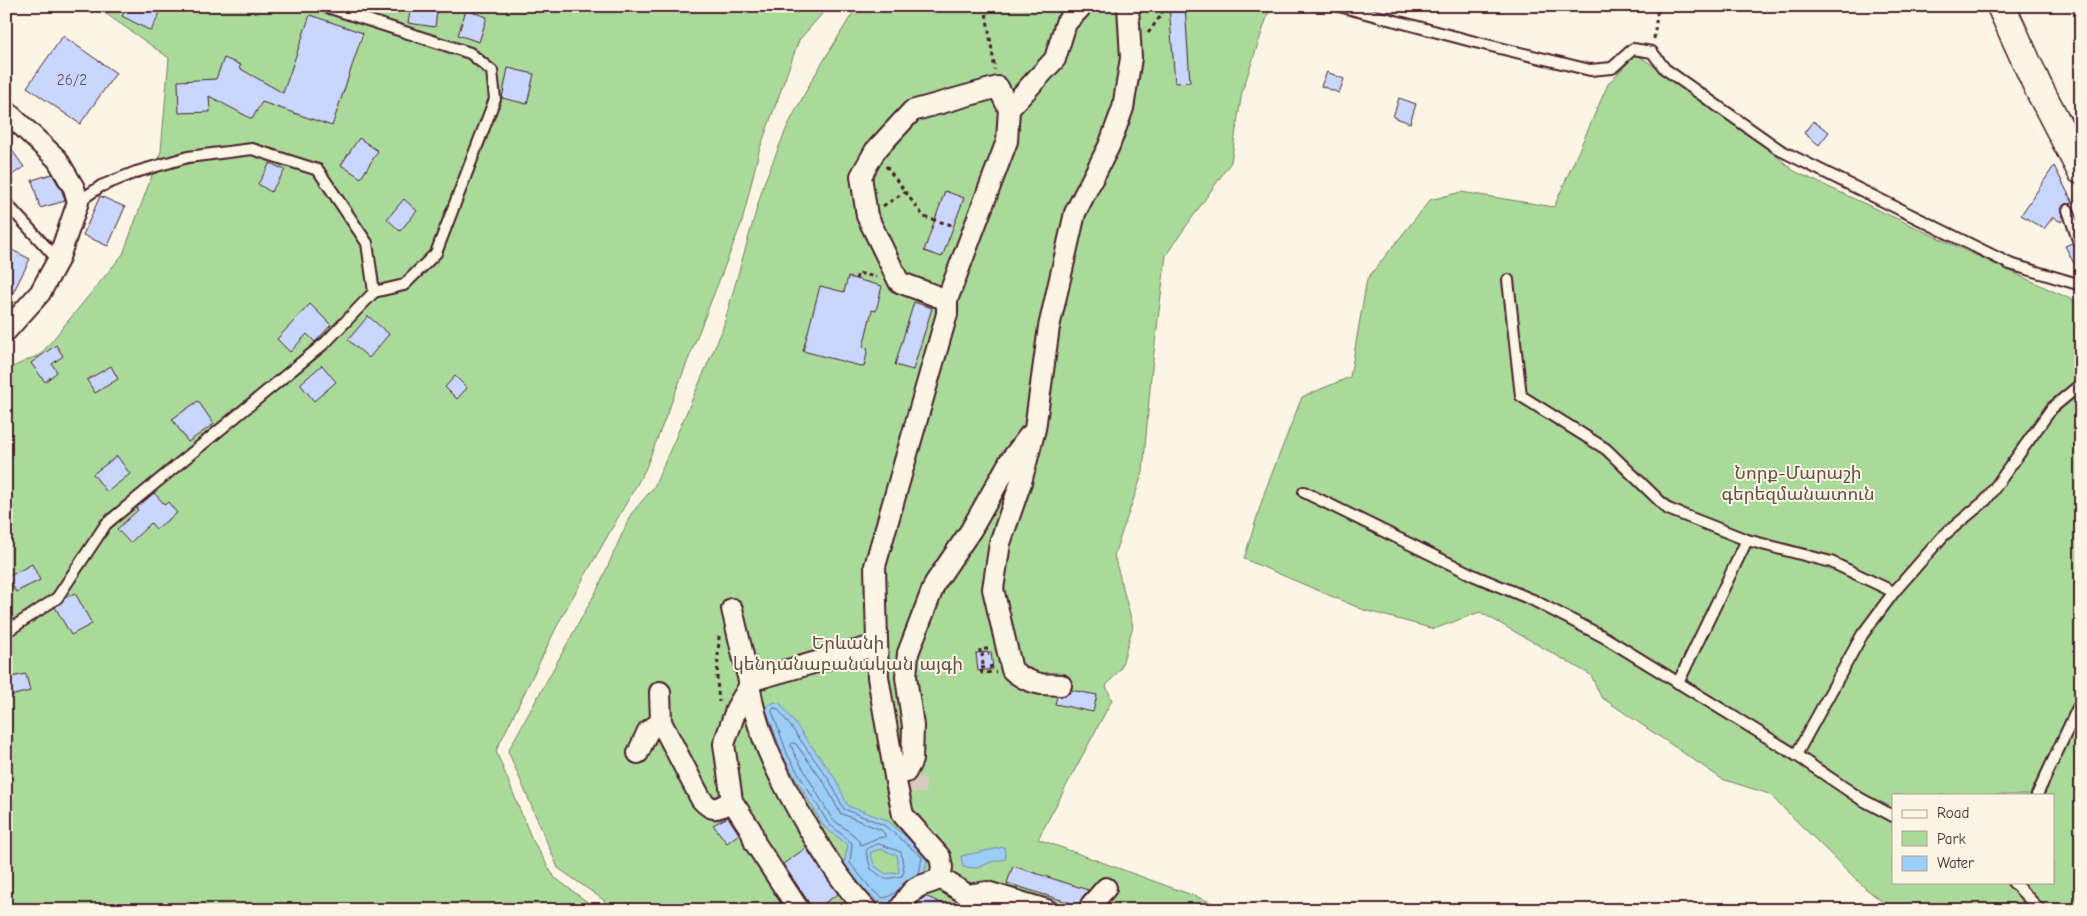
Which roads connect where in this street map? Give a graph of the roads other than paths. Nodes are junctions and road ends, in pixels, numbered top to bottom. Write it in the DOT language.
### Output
graph roads {
  1 [pos="324,6"];
  2 [pos="1082,6"];
  3 [pos="1128,6"];
  4 [pos="1339,6"];
  5 [pos="2001,6"];
  6 [pos="1064,15"];
  7 [pos="1009,109"];
  8 [pos="6,111"];
  9 [pos="2081,170"];
  10 [pos="78,202"];
  11 [pos="6,203"];
  12 [pos="2068,210"];
  13 [pos="2078,240"];
  14 [pos="58,260"];
  15 [pos="1508,280"];
  16 [pos="2081,285"];
  17 [pos="374,292"];
  18 [pos="947,300"];
  19 [pos="6,331"];
  20 [pos="2081,384"];
  21 [pos="1035,429"];
  22 [pos="1304,492"];
  23 [pos="1747,540"];
  24 [pos="1894,592"];
  25 [pos="732,609"];
  26 [pos="6,632"];
  27 [pos="877,646"];
  28 [pos="878,677"];
  29 [pos="749,683"];
  30 [pos="1678,683"];
  31 [pos="1061,685"];
  32 [pos="660,692"];
  33 [pos="2081,701"];
  34 [pos="661,722"];
  35 [pos="638,753"];
  36 [pos="1796,755"];
  37 [pos="2037,794"];
  38 [pos="732,801"];
  39 [pos="1892,815"];
  40 [pos="941,873"];
  41 [pos="2015,884"];
  42 [pos="1106,888"];
  43 [pos="969,897"];
  44 [pos="1040,905"];
  45 [pos="1089,906"];
  46 [pos="901,909"];
  47 [pos="799,910"];
  48 [pos="866,910"];
  49 [pos="2040,910"];
  1 -- 17 [label="lane"];
  2 -- 6 [label="street"];
  3 -- 21 [label="street"];
  4 -- 16 [label="lane"];
  5 -- 9 [label="street"];
  6 -- 7 [label="street"];
  7 -- 18 [label="street"];
  7 -- 18 [label="street"];
  8 -- 10 [label="street"];
  10 -- 14 [label="street"];
  10 -- 17 [label="lane"];
  11 -- 14 [label="lane"];
  12 -- 13 [label="lane"];
  14 -- 19 [label="street"];
  15 -- 23 [label="lane"];
  17 -- 26 [label="lane"];
  18 -- 27 [label="street"];
  20 -- 24 [label="lane"];
  21 -- 28 [label="street"];
  21 -- 31 [label="street"];
  22 -- 30 [label="lane"];
  23 -- 24 [label="lane"];
  23 -- 30 [label="lane"];
  24 -- 36 [label="lane"];
  25 -- 29 [label="street"];
  27 -- 28 [label="street"];
  27 -- 29 [label="street"];
  28 -- 40 [label="street"];
  29 -- 38 [label="street"];
  29 -- 48 [label="street"];
  30 -- 36 [label="lane"];
  32 -- 34 [label="street"];
  33 -- 37 [label="lane"];
  34 -- 35 [label="street"];
  34 -- 38 [label="street"];
  36 -- 39 [label="lane"];
  38 -- 47 [label="street"];
  40 -- 43 [label="street"];
  40 -- 43 [label="lane"];
  40 -- 46 [label="street"];
  41 -- 49 [label="lane"];
  42 -- 45 [label="street"];
  43 -- 44 [label="street"];
}
